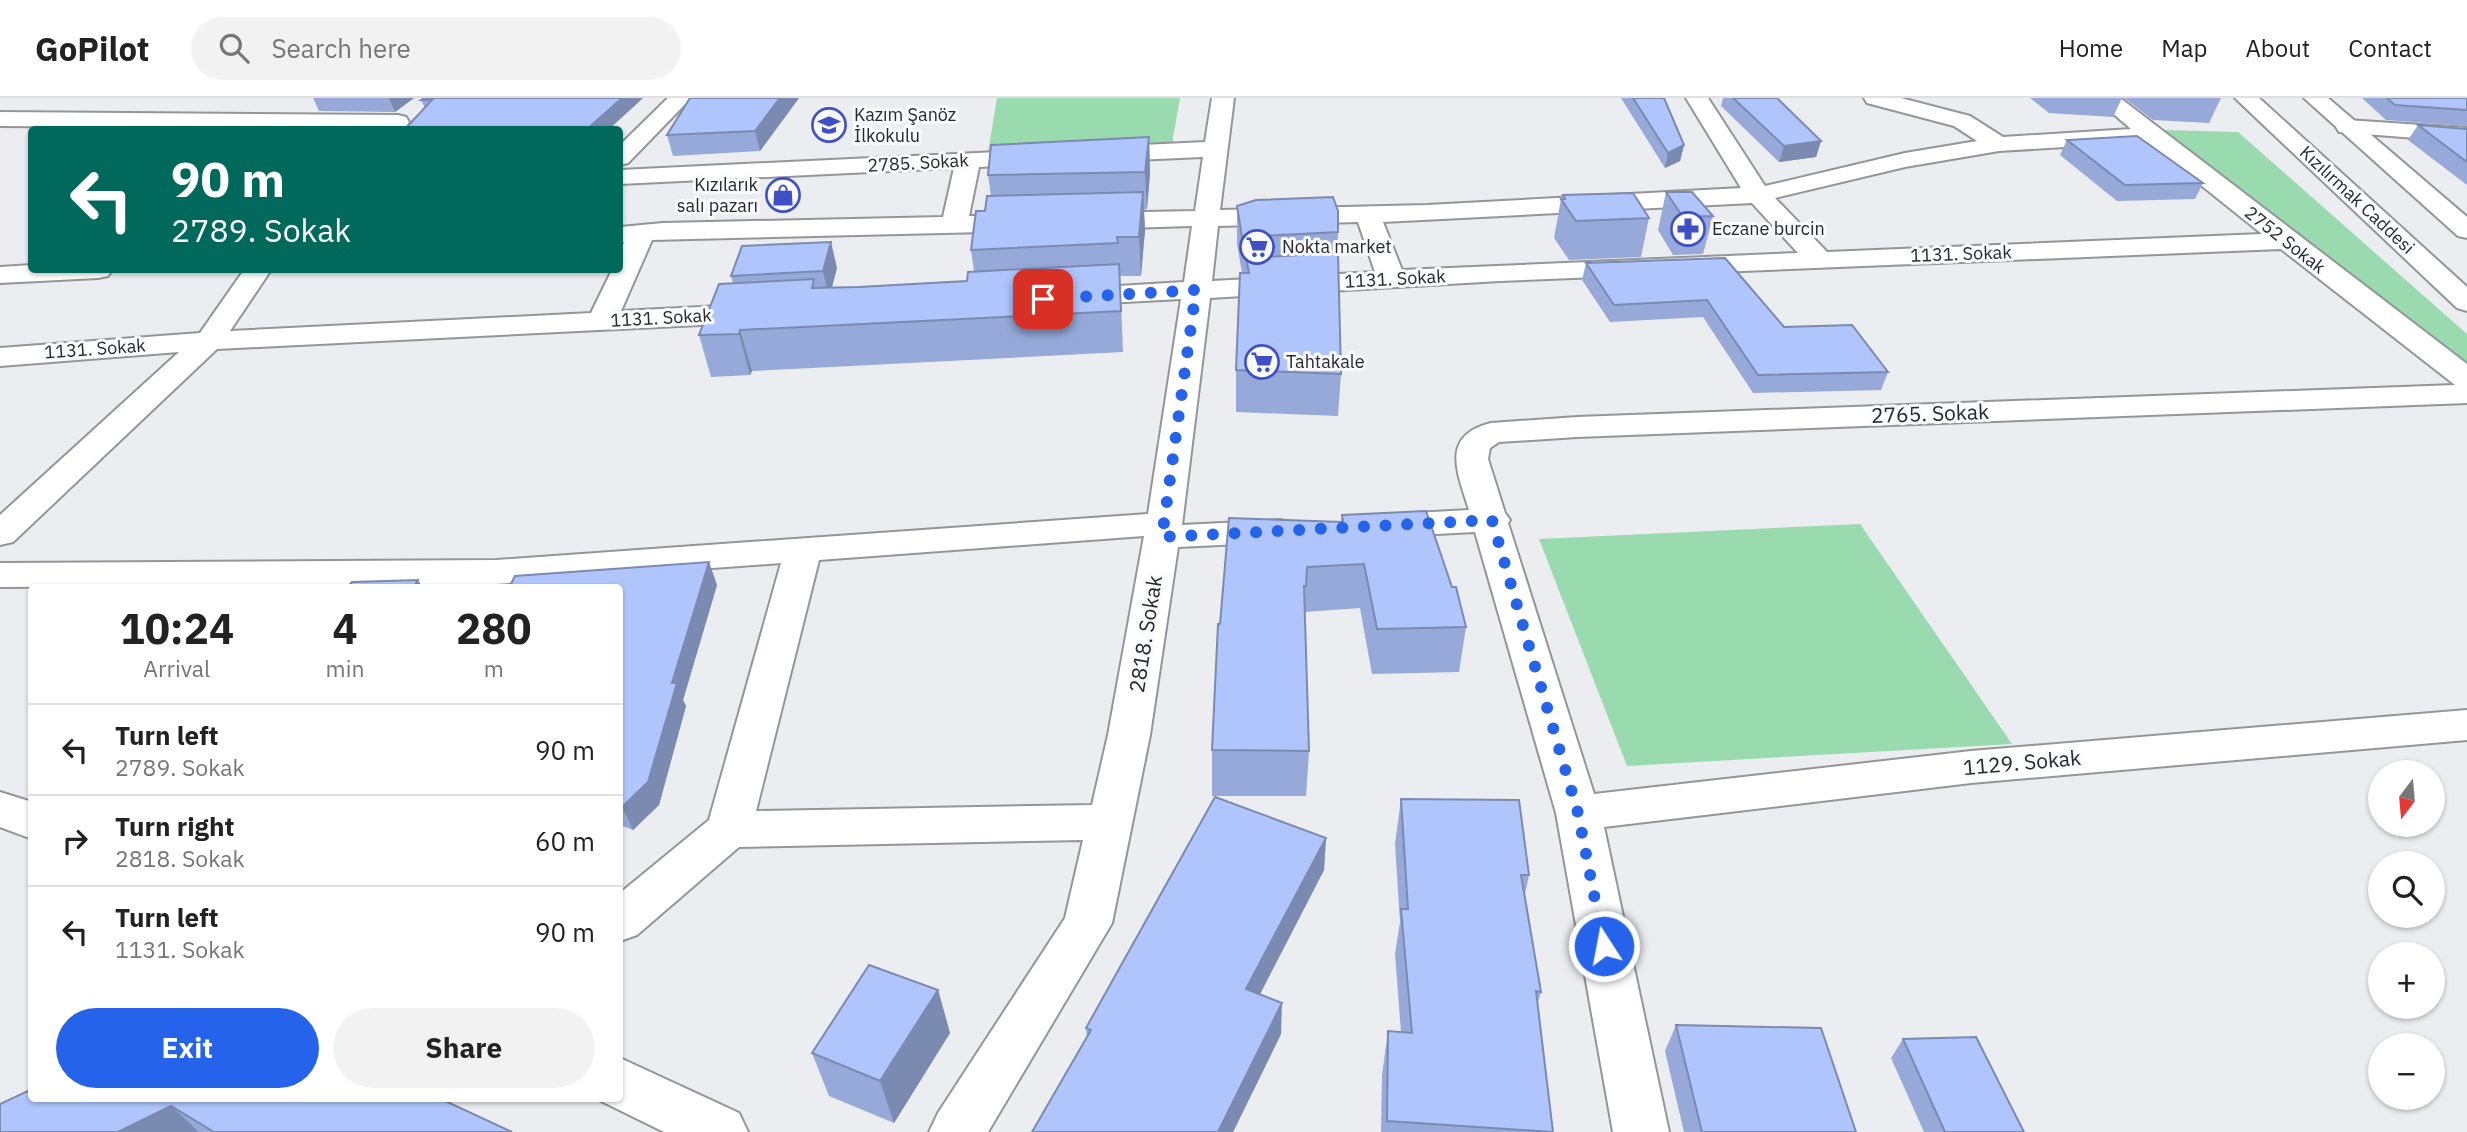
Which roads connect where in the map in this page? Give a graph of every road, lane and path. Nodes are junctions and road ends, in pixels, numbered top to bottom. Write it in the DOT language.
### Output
graph roads {
  1 [pos="51,98"];
  2 [pos="223,98"];
  3 [pos="680,98"];
  4 [pos="1223,98"];
  5 [pos="1697,98"];
  6 [pos="1875,98"];
  7 [pos="2106,98"];
  8 [pos="2246,98"];
  9 [pos="2315,98"];
  10 [pos="420,106"];
  11 [pos="4,121"];
  12 [pos="178,125"];
  13 [pos="394,126"];
  14 [pos="2347,127"];
  15 [pos="2151,135"];
  16 [pos="2467,135"];
  17 [pos="1999,144"];
  18 [pos="1216,149"];
  19 [pos="623,155"];
  20 [pos="968,161"];
  21 [pos="623,177"];
  22 [pos="1758,195"];
  23 [pos="1368,215"];
  24 [pos="1205,219"];
  25 [pos="954,225"];
  26 [pos="2467,230"];
  27 [pos="631,234"];
  28 [pos="1644,234"];
  29 [pos="2287,241"];
  30 [pos="623,258"];
  31 [pos="1820,260"];
  32 [pos="39,273"];
  33 [pos="255,273"];
  34 [pos="618,273"];
  35 [pos="0,275"];
  36 [pos="1392,279"];
  37 [pos="1196,290"];
  38 [pos="1043,299"];
  39 [pos="2467,302"];
  40 [pos="790,312"];
  41 [pos="602,321"];
  42 [pos="209,341"];
  43 [pos="0,357"];
  44 [pos="2467,379"];
  45 [pos="2467,394"];
  46 [pos="1492,520"];
  47 [pos="1163,531"];
  48 [pos="0,534"];
  49 [pos="803,550"];
  50 [pos="0,575"];
  51 [pos="491,580"];
  52 [pos="2467,725"];
  53 [pos="0,809"];
  54 [pos="1578,813"];
  55 [pos="28,820"];
  56 [pos="1110,822"];
  57 [pos="730,828"];
  58 [pos="623,918"];
  59 [pos="623,1084"];
  60 [pos="720,1132"];
  61 [pos="957,1132"];
  62 [pos="1641,1132"];
  1 -- 11 [label="street"];
  2 -- 12 [label="street"];
  3 -- 19 [label="street"];
  4 -- 18 [label="street, 2818. Sokak"];
  5 -- 22 [label="street"];
  6 -- 17 [label="street"];
  7 -- 15 [label="street, 2752 Sokak"];
  8 -- 39 [label="street, Kızılırmak Caddesi"];
  9 -- 14 [label="street"];
  10 -- 13 [label="street"];
  11 -- 12 [label="street"];
  12 -- 13 [label="street"];
  14 -- 16 [label="street"];
  14 -- 26 [label="street"];
  15 -- 17 [label="street"];
  15 -- 29 [label="street, 2752 Sokak"];
  17 -- 22 [label="street"];
  18 -- 20 [label="street, 2785. Sokak"];
  18 -- 24 [label="street, 2818. Sokak"];
  20 -- 21 [label="street, 2785. Sokak"];
  20 -- 25 [label="street"];
  22 -- 28 [label="street"];
  22 -- 31 [label="street"];
  23 -- 24 [label="street"];
  23 -- 28 [label="street"];
  23 -- 36 [label="street"];
  24 -- 25 [label="street"];
  24 -- 37 [label="street, 2818. Sokak"];
  25 -- 27 [label="street"];
  27 -- 30 [label="street"];
  28 -- 31 [label="street, 1131. Sokak"];
  28 -- 36 [label="street, 1131. Sokak"];
  29 -- 31 [label="street, 1131. Sokak"];
  29 -- 44 [label="street, 2752 Sokak"];
  32 -- 35 [label="street"];
  33 -- 42 [label="street"];
  34 -- 41 [label="street"];
  36 -- 37 [label="street, 1131. Sokak"];
  37 -- 38 [label="street, 1131. Sokak"];
  37 -- 47 [label="street, 2818. Sokak"];
  40 -- 41 [label="street, 1131. Sokak"];
  41 -- 42 [label="street, 1131. Sokak"];
  42 -- 43 [label="street, 1131. Sokak"];
  42 -- 48 [label="street"];
  45 -- 46 [label="street, 2765. Sokak"];
  46 -- 47 [label="street"];
  46 -- 54 [label="street, 2765. Sokak"];
  47 -- 49 [label="street"];
  47 -- 56 [label="street, 2818. Sokak"];
  49 -- 51 [label="street"];
  49 -- 57 [label="street"];
  50 -- 51 [label="street"];
  52 -- 54 [label="street, 1129. Sokak"];
  53 -- 55 [label="street"];
  54 -- 62 [label="street, 2765. Sokak"];
  56 -- 57 [label="street"];
  56 -- 61 [label="street, 2818. Sokak"];
  57 -- 58 [label="street"];
  59 -- 60 [label="street"];
}
